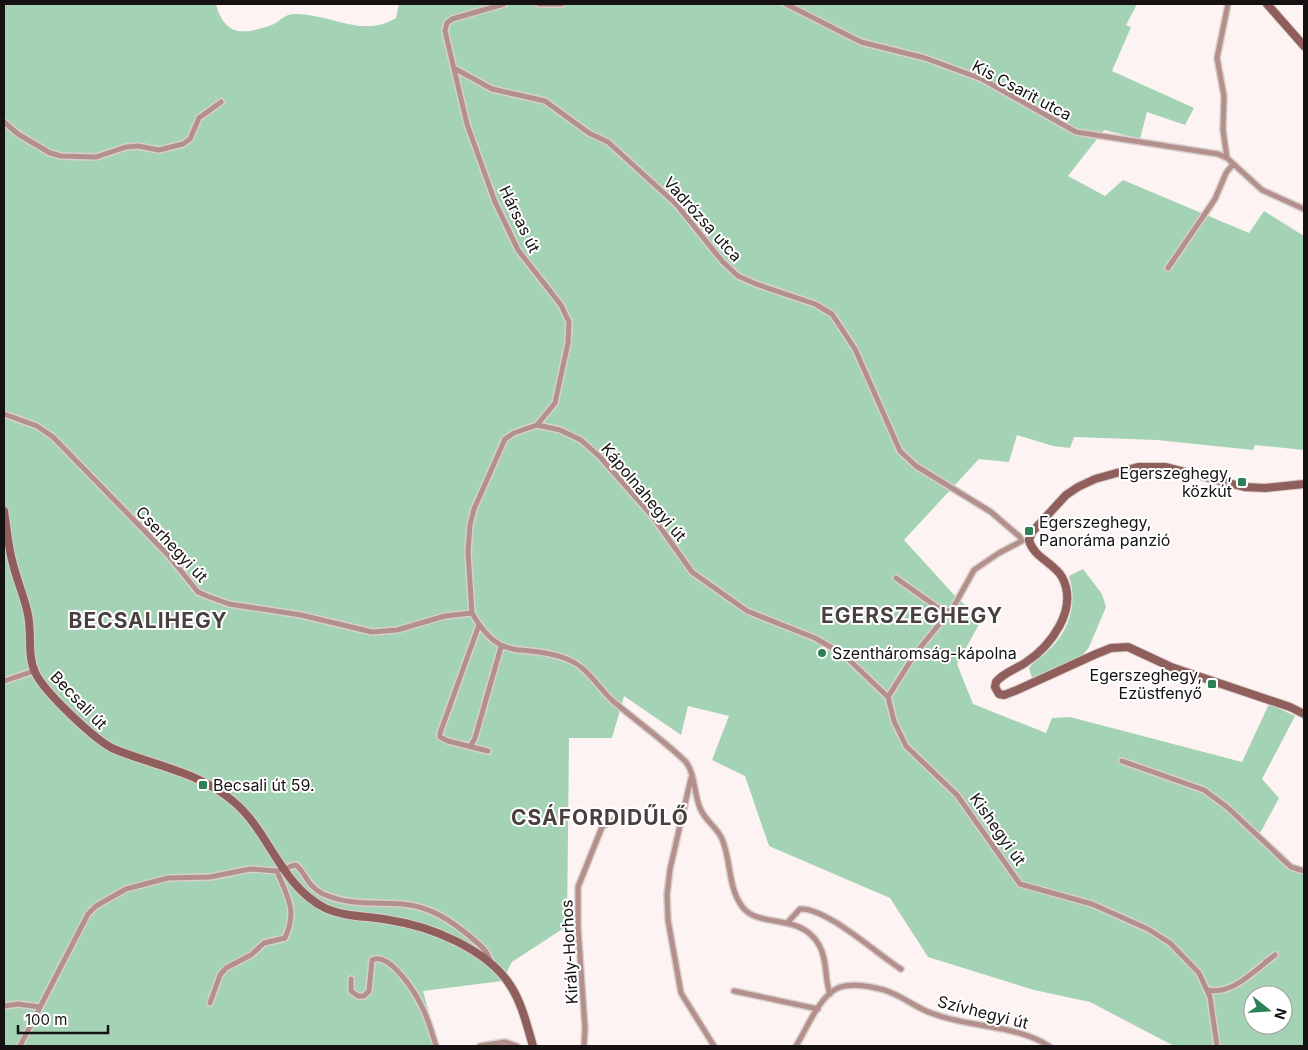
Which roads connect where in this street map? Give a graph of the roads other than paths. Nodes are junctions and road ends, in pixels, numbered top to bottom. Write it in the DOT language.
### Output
graph roads {
  1 [pos="504,4"];
  2 [pos="539,4"];
  3 [pos="562,4"];
  4 [pos="786,4"];
  5 [pos="1228,4"];
  6 [pos="1267,4"];
  7 [pos="1304,46"];
  8 [pos="454,68"];
  9 [pos="221,102"];
  10 [pos="4,122"];
  11 [pos="1227,158"];
  12 [pos="1233,164"];
  13 [pos="1304,209"];
  14 [pos="1168,268"];
  15 [pos="4,414"];
  16 [pos="537,425"];
  17 [pos="1304,484"];
  18 [pos="4,511"];
  19 [pos="1026,541"];
  20 [pos="896,578"];
  21 [pos="949,611"];
  22 [pos="472,613"];
  23 [pos="479,626"];
  24 [pos="501,647"];
  25 [pos="34,672"];
  26 [pos="4,682"];
  27 [pos="888,698"];
  28 [pos="1304,714"];
  29 [pos="470,746"];
  30 [pos="488,751"];
  31 [pos="1122,761"];
  32 [pos="692,778"];
  33 [pos="624,813"];
  34 [pos="280,869"];
  35 [pos="1304,871"];
  36 [pos="788,922"];
  37 [pos="1275,955"];
  38 [pos="490,964"];
  39 [pos="900,970"];
  40 [pos="351,979"];
  41 [pos="1208,990"];
  42 [pos="734,991"];
  43 [pos="830,994"];
  44 [pos="210,1003"];
  45 [pos="4,1006"];
  46 [pos="40,1007"];
  47 [pos="818,1009"];
  48 [pos="20,1046"];
  49 [pos="436,1046"];
  50 [pos="480,1046"];
  51 [pos="516,1046"];
  52 [pos="533,1046"];
  53 [pos="584,1046"];
  54 [pos="714,1046"];
  55 [pos="796,1046"];
  56 [pos="1049,1046"];
  57 [pos="1218,1046"];
  1 -- 8 [label="street"];
  2 -- 3 [label="street"];
  4 -- 11 [label="street, Kis Csarit utca"];
  5 -- 11 [label="street"];
  6 -- 7 [label="street"];
  8 -- 16 [label="street, Hársas út"];
  8 -- 19 [label="street, Vadrózsa utca"];
  9 -- 10 [label="street"];
  11 -- 12 [label="street"];
  12 -- 13 [label="street"];
  12 -- 14 [label="street"];
  15 -- 22 [label="street, Cserhegyi út"];
  16 -- 22 [label="street"];
  16 -- 27 [label="street, Kápolnahegyi út"];
  17 -- 19 [label="street"];
  18 -- 25 [label="street, Becsali út"];
  19 -- 21 [label="street"];
  19 -- 28 [label="street"];
  20 -- 21 [label="street"];
  21 -- 27 [label="street"];
  22 -- 23 [label="street"];
  23 -- 24 [label="street"];
  23 -- 29 [label="street"];
  24 -- 29 [label="street"];
  24 -- 32 [label="street"];
  25 -- 26 [label="street"];
  25 -- 34 [label="street, Becsali út"];
  27 -- 41 [label="street, Kishegyi út"];
  29 -- 30 [label="street"];
  31 -- 35 [label="street"];
  32 -- 36 [label="street"];
  32 -- 54 [label="street"];
  33 -- 53 [label="street, Király-Horhos"];
  34 -- 38 [label="street, Becsali út"];
  34 -- 38 [label="street, Becsali út"];
  34 -- 44 [label="street"];
  34 -- 46 [label="street"];
  36 -- 39 [label="street"];
  36 -- 43 [label="street"];
  37 -- 41 [label="street"];
  38 -- 52 [label="street, Becsali út"];
  40 -- 49 [label="street"];
  41 -- 57 [label="street, Kishegyi út"];
  42 -- 47 [label="street"];
  43 -- 47 [label="street"];
  43 -- 56 [label="street, Szívhegyi út"];
  45 -- 46 [label="street"];
  46 -- 48 [label="street"];
  47 -- 55 [label="street"];
  50 -- 51 [label="street"];
}
